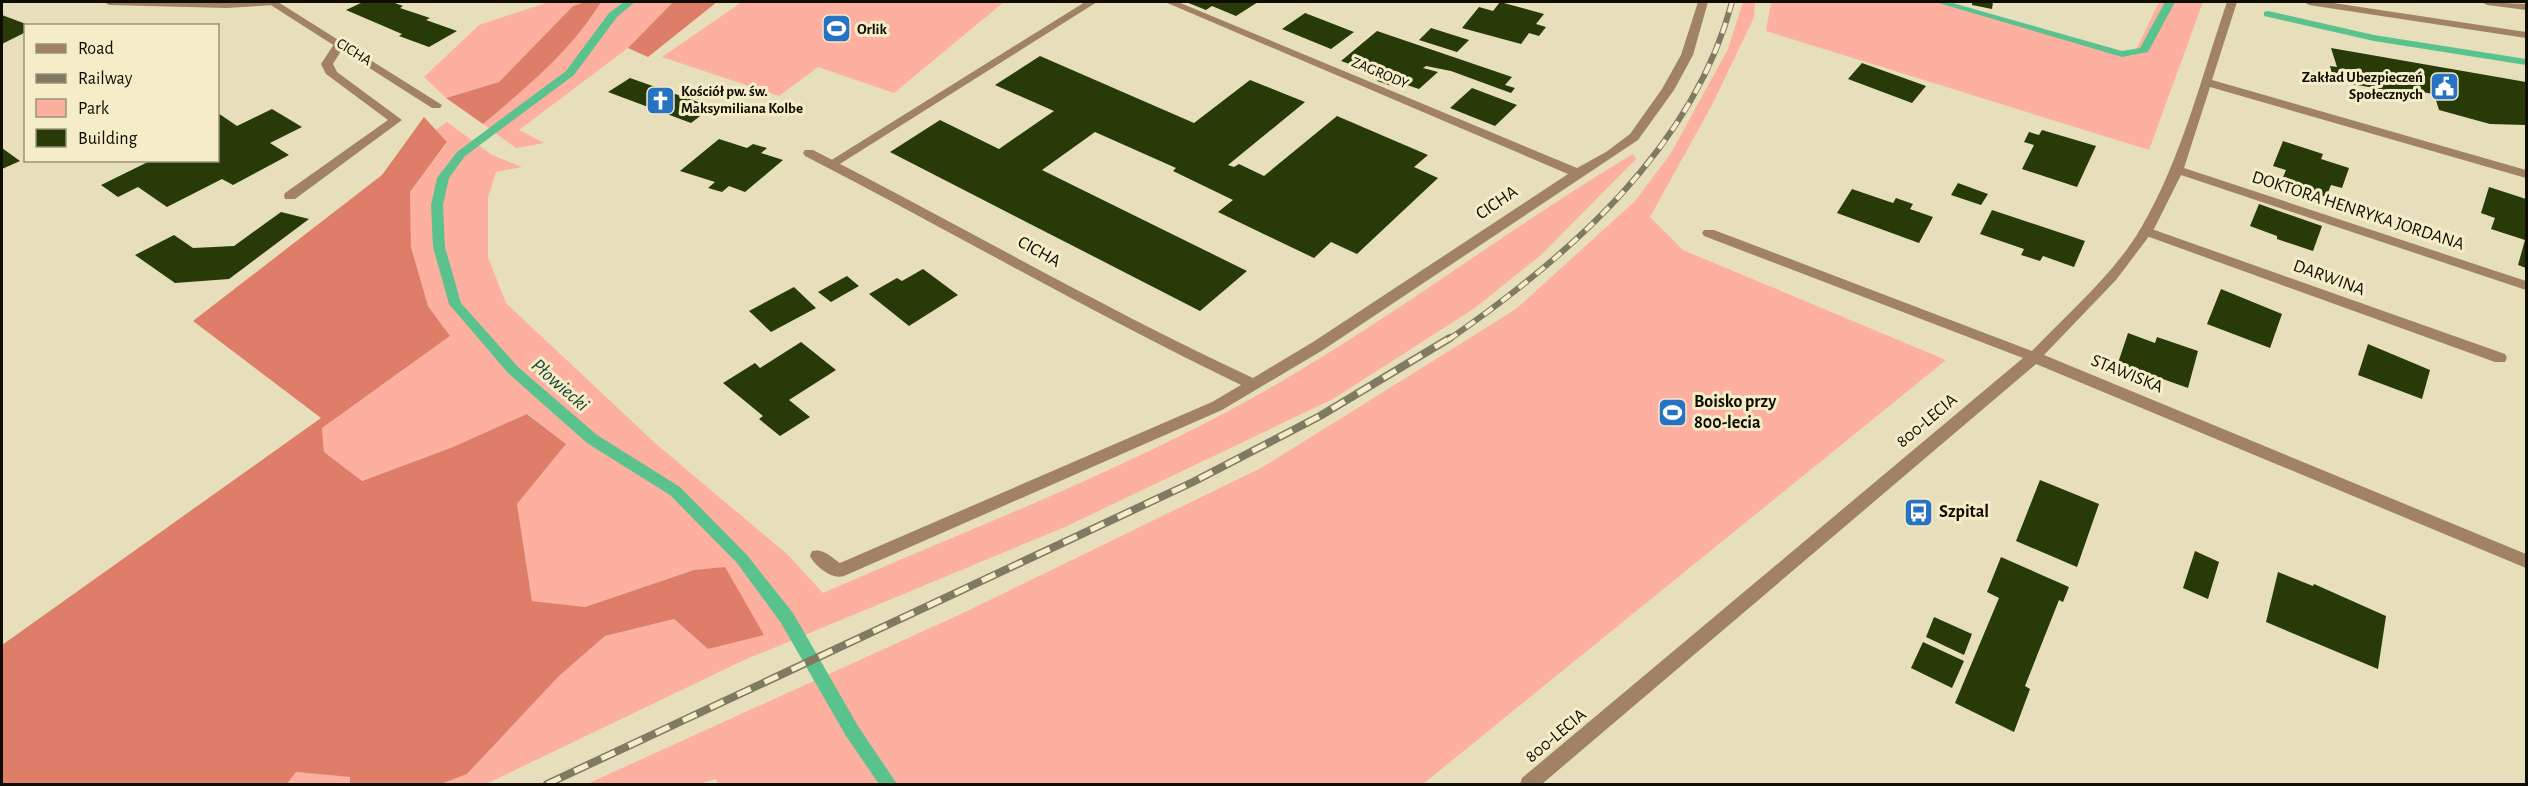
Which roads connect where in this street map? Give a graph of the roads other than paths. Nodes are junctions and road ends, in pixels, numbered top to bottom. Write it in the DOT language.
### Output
graph roads {
  1 [pos="109,2"];
  2 [pos="273,2"];
  3 [pos="1092,2"];
  4 [pos="1170,2"];
  5 [pos="1704,2"];
  6 [pos="2232,2"];
  7 [pos="2309,2"];
  8 [pos="2487,2"];
  9 [pos="2526,7"];
  10 [pos="2526,35"];
  11 [pos="340,44"];
  12 [pos="2205,82"];
  13 [pos="436,105"];
  14 [pos="809,153"];
  15 [pos="831,164"];
  16 [pos="2177,170"];
  17 [pos="1578,173"];
  18 [pos="2526,174"];
  19 [pos="290,196"];
  20 [pos="2146,231"];
  21 [pos="1709,233"];
  22 [pos="2526,286"];
  23 [pos="2034,357"];
  24 [pos="2500,358"];
  25 [pos="1252,384"];
  26 [pos="818,556"];
  27 [pos="2526,561"];
  28 [pos="1529,784"];
  1 -- 2 [label="street"];
  2 -- 11 [label="street, CICHA"];
  3 -- 15 [label="street"];
  4 -- 17 [label="street, ZAGRODY"];
  5 -- 17 [label="street, CICHA"];
  6 -- 12 [label="street, 800-LECIA"];
  7 -- 10 [label="street"];
  8 -- 9 [label="street"];
  11 -- 13 [label="street, CICHA"];
  11 -- 19 [label="street"];
  12 -- 16 [label="street, 800-LECIA"];
  12 -- 18 [label="street"];
  14 -- 15 [label="street, CICHA"];
  15 -- 25 [label="street, CICHA"];
  16 -- 20 [label="street, 800-LECIA"];
  16 -- 22 [label="street, DOKTORA HENRYKA JORDANA"];
  17 -- 25 [label="street, CICHA"];
  20 -- 23 [label="street, 800-LECIA"];
  20 -- 24 [label="street, DARWINA"];
  21 -- 23 [label="street, STAWISKA"];
  23 -- 27 [label="street, STAWISKA"];
  23 -- 28 [label="street, 800-LECIA"];
  25 -- 26 [label="street, CICHA"];
}
